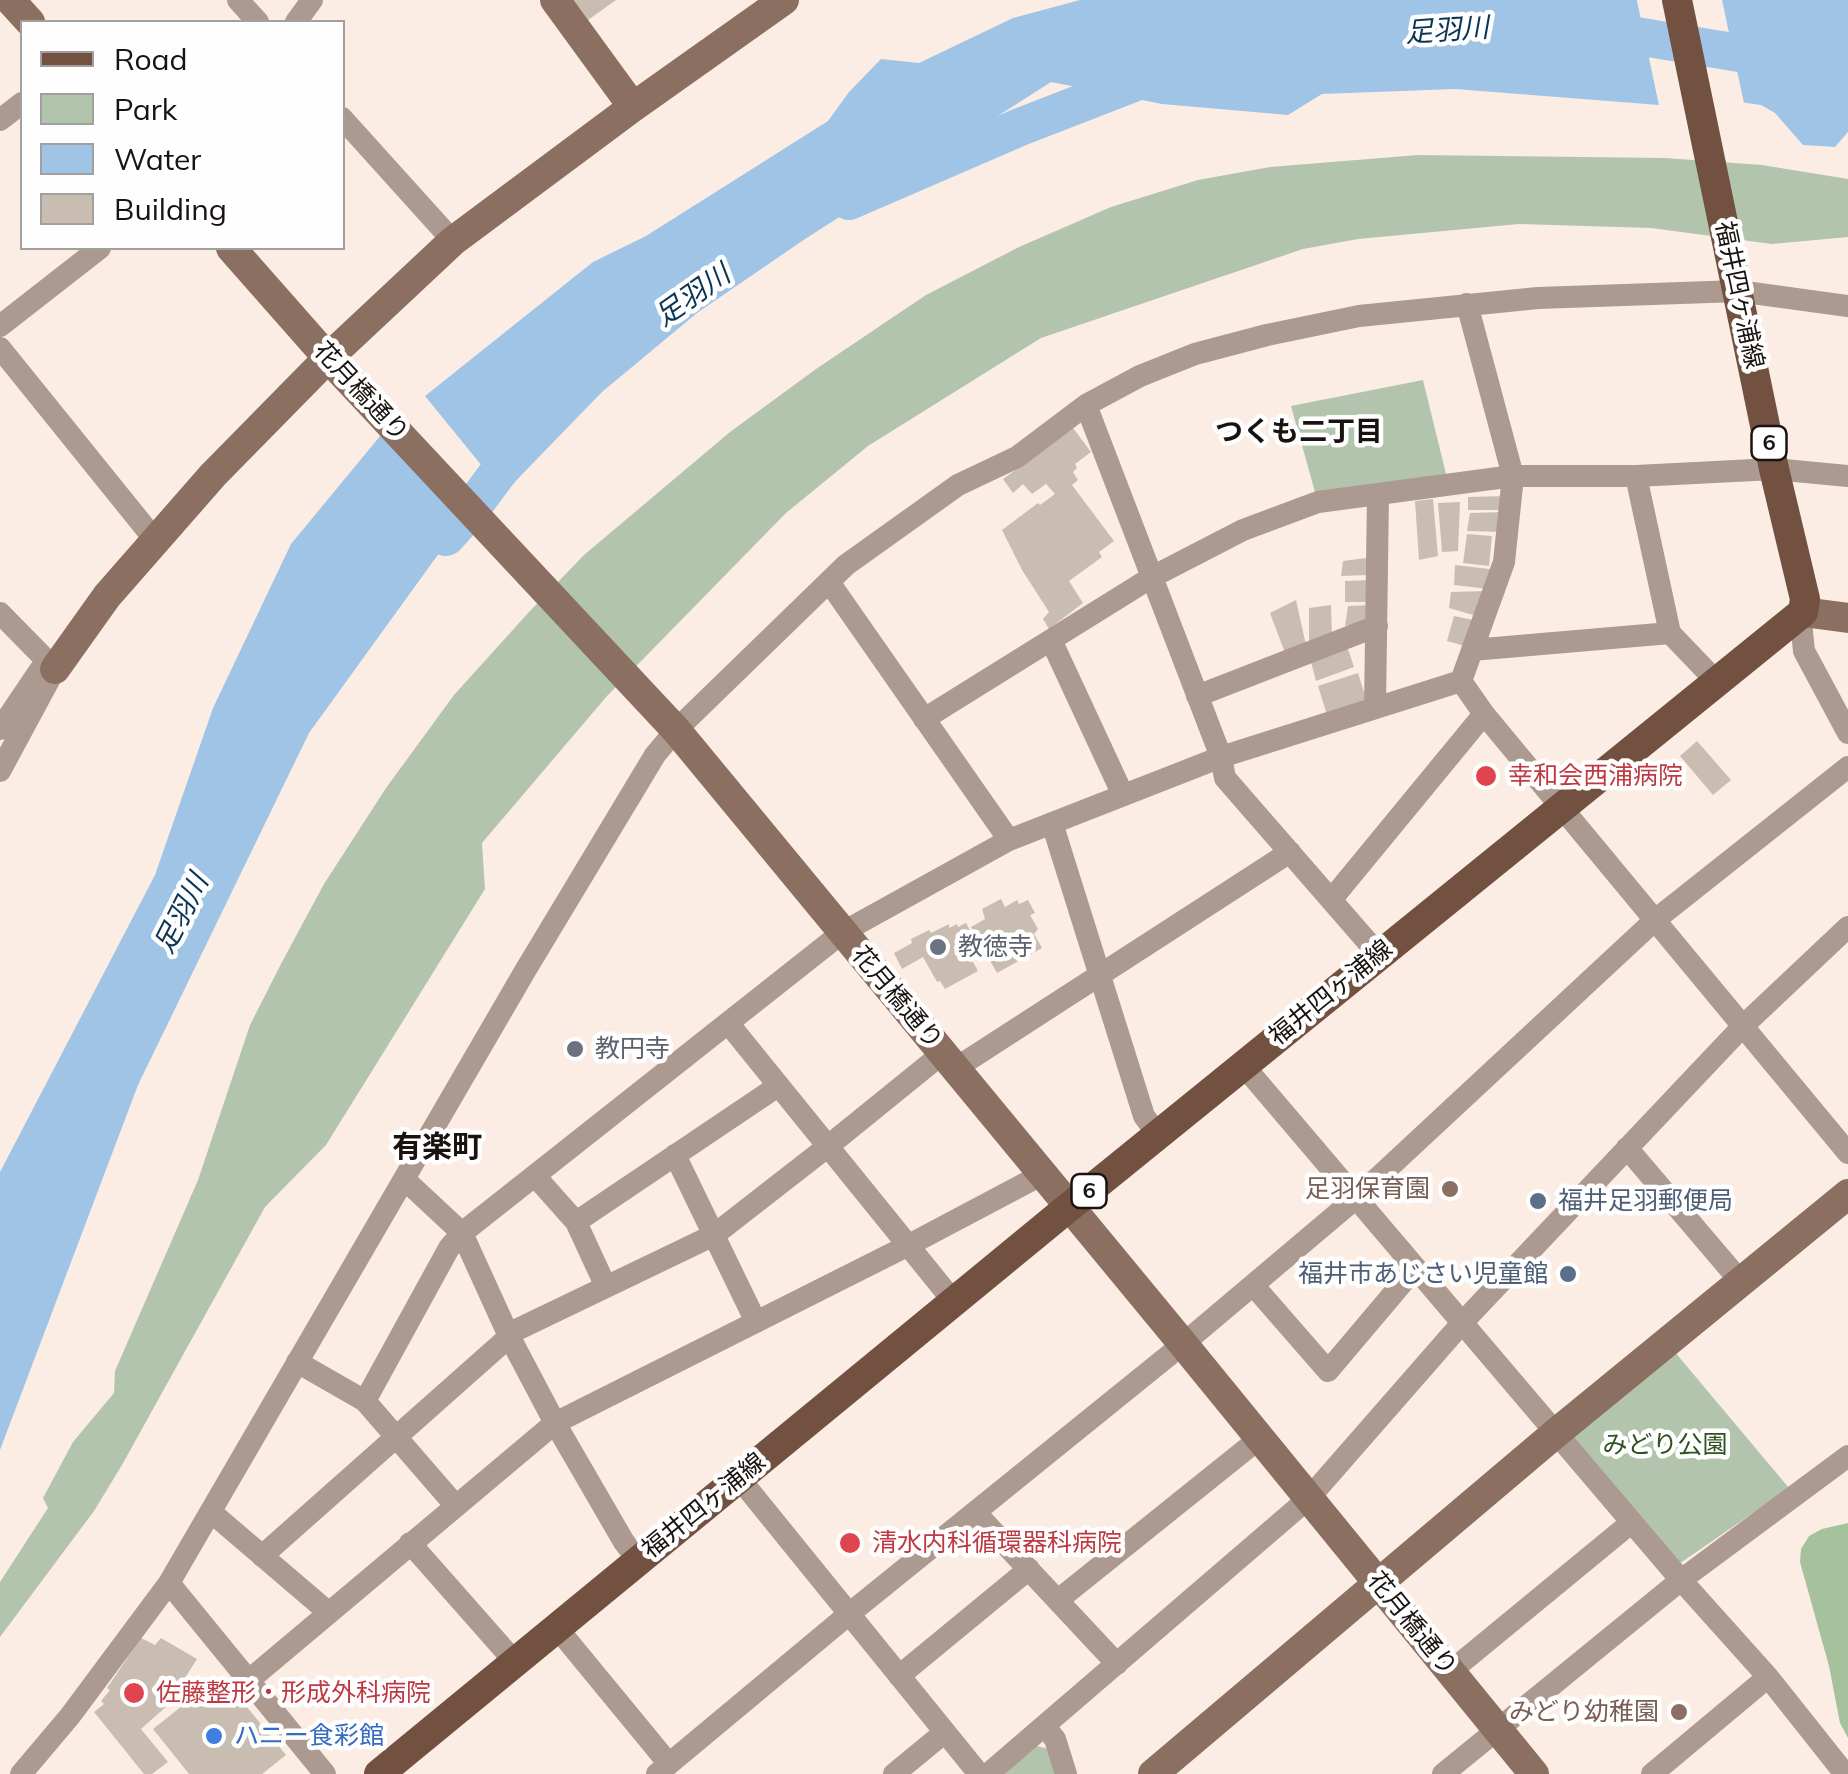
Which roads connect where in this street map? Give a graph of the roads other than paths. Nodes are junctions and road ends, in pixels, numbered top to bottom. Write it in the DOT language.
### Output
graph roads {
  1 [pos="238,0"];
  2 [pos="555,0"];
  3 [pos="1677,0"];
  4 [pos="5,1"];
  5 [pos="780,1"];
  6 [pos="28,20"];
  7 [pos="256,20"];
  8 [pos="20,105"];
  9 [pos="633,107"];
  10 [pos="0,120"];
  11 [pos="345,121"];
  12 [pos="453,241"];
  13 [pos="97,250"];
  14 [pos="233,250"];
  15 [pos="1737,282"];
  16 [pos="1467,304"];
  17 [pos="1848,306"];
  18 [pos="0,326"];
  19 [pos="0,348"];
  20 [pos="335,366"];
  21 [pos="1086,404"];
  22 [pos="1774,469"];
  23 [pos="1513,476"];
  24 [pos="1636,476"];
  25 [pos="1848,476"];
  26 [pos="1378,494"];
  27 [pos="155,540"];
  28 [pos="1152,577"];
  29 [pos="828,582"];
  30 [pos="1803,612"];
  31 [pos="0,613"];
  32 [pos="1848,618"];
  33 [pos="1377,626"];
  34 [pos="1670,633"];
  35 [pos="1051,640"];
  36 [pos="1472,650"];
  37 [pos="51,665"];
  38 [pos="1716,680"];
  39 [pos="1461,681"];
  40 [pos="1198,696"];
  41 [pos="1375,708"];
  42 [pos="1484,714"];
  43 [pos="924,718"];
  44 [pos="670,723"];
  45 [pos="0,729"];
  46 [pos="1848,734"];
  47 [pos="1221,757"];
  48 [pos="1848,767"];
  49 [pos="0,771"];
  50 [pos="1123,796"];
  51 [pos="1562,806"];
  52 [pos="1052,823"];
  53 [pos="1009,840"];
  54 [pos="1290,852"];
  55 [pos="1331,900"];
  56 [pos="1655,920"];
  57 [pos="1848,927"];
  58 [pos="843,932"];
  59 [pos="1378,955"];
  60 [pos="1100,975"];
  61 [pos="728,1023"];
  62 [pos="1742,1026"];
  63 [pos="949,1060"];
  64 [pos="1243,1065"];
  65 [pos="778,1086"];
  66 [pos="1158,1135"];
  67 [pos="828,1147"];
  68 [pos="1627,1148"];
  69 [pos="1848,1153"];
  70 [pos="675,1156"];
  71 [pos="1043,1174"];
  72 [pos="535,1176"];
  73 [pos="404,1179"];
  74 [pos="1848,1194"];
  75 [pos="1356,1198"];
  76 [pos="1069,1207"];
  77 [pos="576,1222"];
  78 [pos="462,1232"];
  79 [pos="714,1235"];
  80 [pos="907,1246"];
  81 [pos="1415,1268"];
  82 [pos="1740,1282"];
  83 [pos="1253,1285"];
  84 [pos="606,1287"];
  85 [pos="954,1302"];
  86 [pos="756,1322"];
  87 [pos="1462,1323"];
  88 [pos="509,1335"];
  89 [pos="1183,1344"];
  90 [pos="297,1362"];
  91 [pos="365,1402"];
  92 [pos="555,1422"];
  93 [pos="1556,1433"];
  94 [pos="396,1437"];
  95 [pos="1260,1438"];
  96 [pos="1848,1456"];
  97 [pos="739,1478"];
  98 [pos="1309,1498"];
  99 [pos="456,1505"];
  100 [pos="211,1512"];
  101 [pos="975,1512"];
  102 [pos="1632,1522"];
  103 [pos="410,1544"];
  104 [pos="262,1556"];
  105 [pos="638,1560"];
  106 [pos="1029,1570"];
  107 [pos="1681,1580"];
  108 [pos="169,1584"];
  109 [pos="1380,1584"];
  110 [pos="1058,1600"];
  111 [pos="328,1612"];
  112 [pos="849,1614"];
  113 [pos="557,1628"];
  114 [pos="515,1662"];
  115 [pos="1117,1664"];
  116 [pos="1451,1671"];
  117 [pos="899,1676"];
  118 [pos="1768,1677"];
  119 [pos="248,1680"];
  120 [pos="1045,1727"];
  121 [pos="1498,1729"];
  122 [pos="944,1732"];
  123 [pos="663,1769"];
  124 [pos="21,1774"];
  125 [pos="325,1774"];
  126 [pos="379,1774"];
  127 [pos="894,1774"];
  128 [pos="979,1774"];
  129 [pos="988,1774"];
  130 [pos="1066,1774"];
  131 [pos="1153,1774"];
  132 [pos="1444,1774"];
  133 [pos="1534,1774"];
  134 [pos="1652,1774"];
  135 [pos="1845,1774"];
  1 -- 7 [label="street"];
  2 -- 9 [label="street"];
  3 -- 15 [label="main road, 福井四ヶ浦線 / 6"];
  4 -- 6 [label="street"];
  5 -- 9 [label="street"];
  8 -- 10 [label="street"];
  9 -- 12 [label="street"];
  11 -- 12 [label="street"];
  12 -- 20 [label="street"];
  13 -- 18 [label="street"];
  14 -- 20 [label="street, 花月橋通り"];
  15 -- 16 [label="street"];
  15 -- 17 [label="street"];
  15 -- 22 [label="main road, 福井四ヶ浦線 / 6"];
  16 -- 21 [label="street"];
  16 -- 23 [label="street"];
  19 -- 27 [label="street"];
  20 -- 27 [label="street"];
  20 -- 44 [label="street, 花月橋通り"];
  21 -- 28 [label="street"];
  21 -- 29 [label="street"];
  22 -- 24 [label="street"];
  22 -- 25 [label="street"];
  22 -- 30 [label="main road, 福井四ヶ浦線 / 6"];
  23 -- 24 [label="street"];
  23 -- 26 [label="street"];
  23 -- 36 [label="street"];
  24 -- 34 [label="street"];
  26 -- 28 [label="street"];
  26 -- 33 [label="street"];
  27 -- 37 [label="street"];
  28 -- 35 [label="street"];
  28 -- 40 [label="street"];
  29 -- 43 [label="street"];
  29 -- 44 [label="street"];
  30 -- 32 [label="street"];
  30 -- 38 [label="main road, 福井四ヶ浦線 / 6"];
  30 -- 46 [label="street"];
  31 -- 37 [label="street"];
  33 -- 40 [label="street"];
  33 -- 41 [label="street"];
  34 -- 36 [label="street"];
  34 -- 38 [label="street"];
  35 -- 43 [label="street"];
  35 -- 50 [label="street"];
  36 -- 39 [label="street"];
  37 -- 45 [label="street"];
  37 -- 49 [label="street"];
  38 -- 51 [label="main road, 福井四ヶ浦線 / 6"];
  39 -- 41 [label="street"];
  39 -- 42 [label="street"];
  40 -- 47 [label="street"];
  41 -- 47 [label="street"];
  42 -- 51 [label="street"];
  42 -- 55 [label="street"];
  43 -- 53 [label="street"];
  44 -- 58 [label="street, 花月橋通り"];
  44 -- 73 [label="street"];
  47 -- 50 [label="street"];
  47 -- 54 [label="street"];
  48 -- 56 [label="street"];
  50 -- 52 [label="street"];
  51 -- 56 [label="street"];
  51 -- 59 [label="main road, 福井四ヶ浦線 / 6"];
  52 -- 53 [label="street"];
  52 -- 60 [label="street"];
  53 -- 58 [label="street"];
  54 -- 55 [label="street"];
  54 -- 60 [label="street"];
  55 -- 59 [label="street"];
  56 -- 62 [label="street"];
  56 -- 75 [label="street"];
  57 -- 62 [label="street"];
  58 -- 61 [label="street"];
  58 -- 63 [label="street, 花月橋通り"];
  59 -- 64 [label="main road, 福井四ヶ浦線 / 6"];
  60 -- 63 [label="street"];
  60 -- 66 [label="street"];
  61 -- 65 [label="street"];
  61 -- 72 [label="street"];
  62 -- 68 [label="street"];
  62 -- 69 [label="street"];
  63 -- 67 [label="street"];
  63 -- 71 [label="street, 花月橋通り"];
  64 -- 66 [label="main road, 福井四ヶ浦線 / 6"];
  64 -- 75 [label="street"];
  65 -- 67 [label="street"];
  65 -- 70 [label="street"];
  66 -- 76 [label="main road, 福井四ヶ浦線 / 6"];
  67 -- 79 [label="street"];
  67 -- 80 [label="street"];
  68 -- 82 [label="street"];
  68 -- 87 [label="street"];
  70 -- 77 [label="street"];
  70 -- 79 [label="street"];
  71 -- 76 [label="street, 花月橋通り"];
  71 -- 80 [label="street"];
  72 -- 77 [label="street"];
  72 -- 78 [label="street"];
  73 -- 78 [label="street"];
  73 -- 90 [label="street"];
  74 -- 82 [label="street"];
  75 -- 81 [label="street"];
  75 -- 83 [label="street"];
  76 -- 85 [label="main road, 福井四ヶ浦線 / 6"];
  76 -- 89 [label="street, 花月橋通り"];
  77 -- 84 [label="street"];
  78 -- 88 [label="street"];
  78 -- 91 [label="street"];
  79 -- 84 [label="street"];
  79 -- 86 [label="street"];
  80 -- 85 [label="street"];
  80 -- 86 [label="street"];
  81 -- 83 [label="street"];
  81 -- 87 [label="street"];
  82 -- 93 [label="street"];
  83 -- 89 [label="street"];
  84 -- 88 [label="street"];
  85 -- 97 [label="main road, 福井四ヶ浦線 / 6"];
  86 -- 92 [label="street"];
  87 -- 93 [label="street"];
  87 -- 98 [label="street"];
  88 -- 92 [label="street"];
  88 -- 94 [label="street"];
  89 -- 95 [label="street, 花月橋通り"];
  89 -- 101 [label="street"];
  90 -- 91 [label="street"];
  90 -- 100 [label="street"];
  91 -- 94 [label="street"];
  92 -- 99 [label="street"];
  92 -- 105 [label="street"];
  93 -- 102 [label="street"];
  93 -- 109 [label="street"];
  94 -- 99 [label="street"];
  94 -- 104 [label="street"];
  95 -- 98 [label="street, 花月橋通り"];
  95 -- 110 [label="street"];
  96 -- 107 [label="street"];
  97 -- 105 [label="main road, 福井四ヶ浦線 / 6"];
  97 -- 112 [label="street"];
  98 -- 109 [label="street, 花月橋通り"];
  98 -- 115 [label="street"];
  99 -- 103 [label="street"];
  100 -- 104 [label="street"];
  100 -- 108 [label="street"];
  101 -- 106 [label="street"];
  101 -- 112 [label="street"];
  102 -- 107 [label="street"];
  102 -- 116 [label="street"];
  103 -- 111 [label="street"];
  103 -- 114 [label="street"];
  104 -- 111 [label="street"];
  105 -- 113 [label="main road, 福井四ヶ浦線 / 6"];
  106 -- 110 [label="street"];
  106 -- 117 [label="street"];
  107 -- 118 [label="street"];
  107 -- 121 [label="street"];
  108 -- 119 [label="street"];
  108 -- 124 [label="street"];
  109 -- 116 [label="street, 花月橋通り"];
  109 -- 131 [label="street"];
  110 -- 115 [label="street"];
  111 -- 119 [label="street"];
  112 -- 117 [label="street"];
  112 -- 123 [label="street"];
  113 -- 114 [label="main road, 福井四ヶ浦線 / 6"];
  113 -- 123 [label="street"];
  114 -- 126 [label="main road, 福井四ヶ浦線 / 6"];
  115 -- 120 [label="street"];
  116 -- 121 [label="street, 花月橋通り"];
  117 -- 122 [label="street"];
  118 -- 134 [label="street"];
  118 -- 135 [label="street"];
  119 -- 125 [label="street"];
  120 -- 129 [label="street"];
  120 -- 130 [label="street"];
  121 -- 132 [label="street"];
  121 -- 133 [label="street, 花月橋通り"];
  122 -- 127 [label="street"];
  122 -- 128 [label="street"];
}
